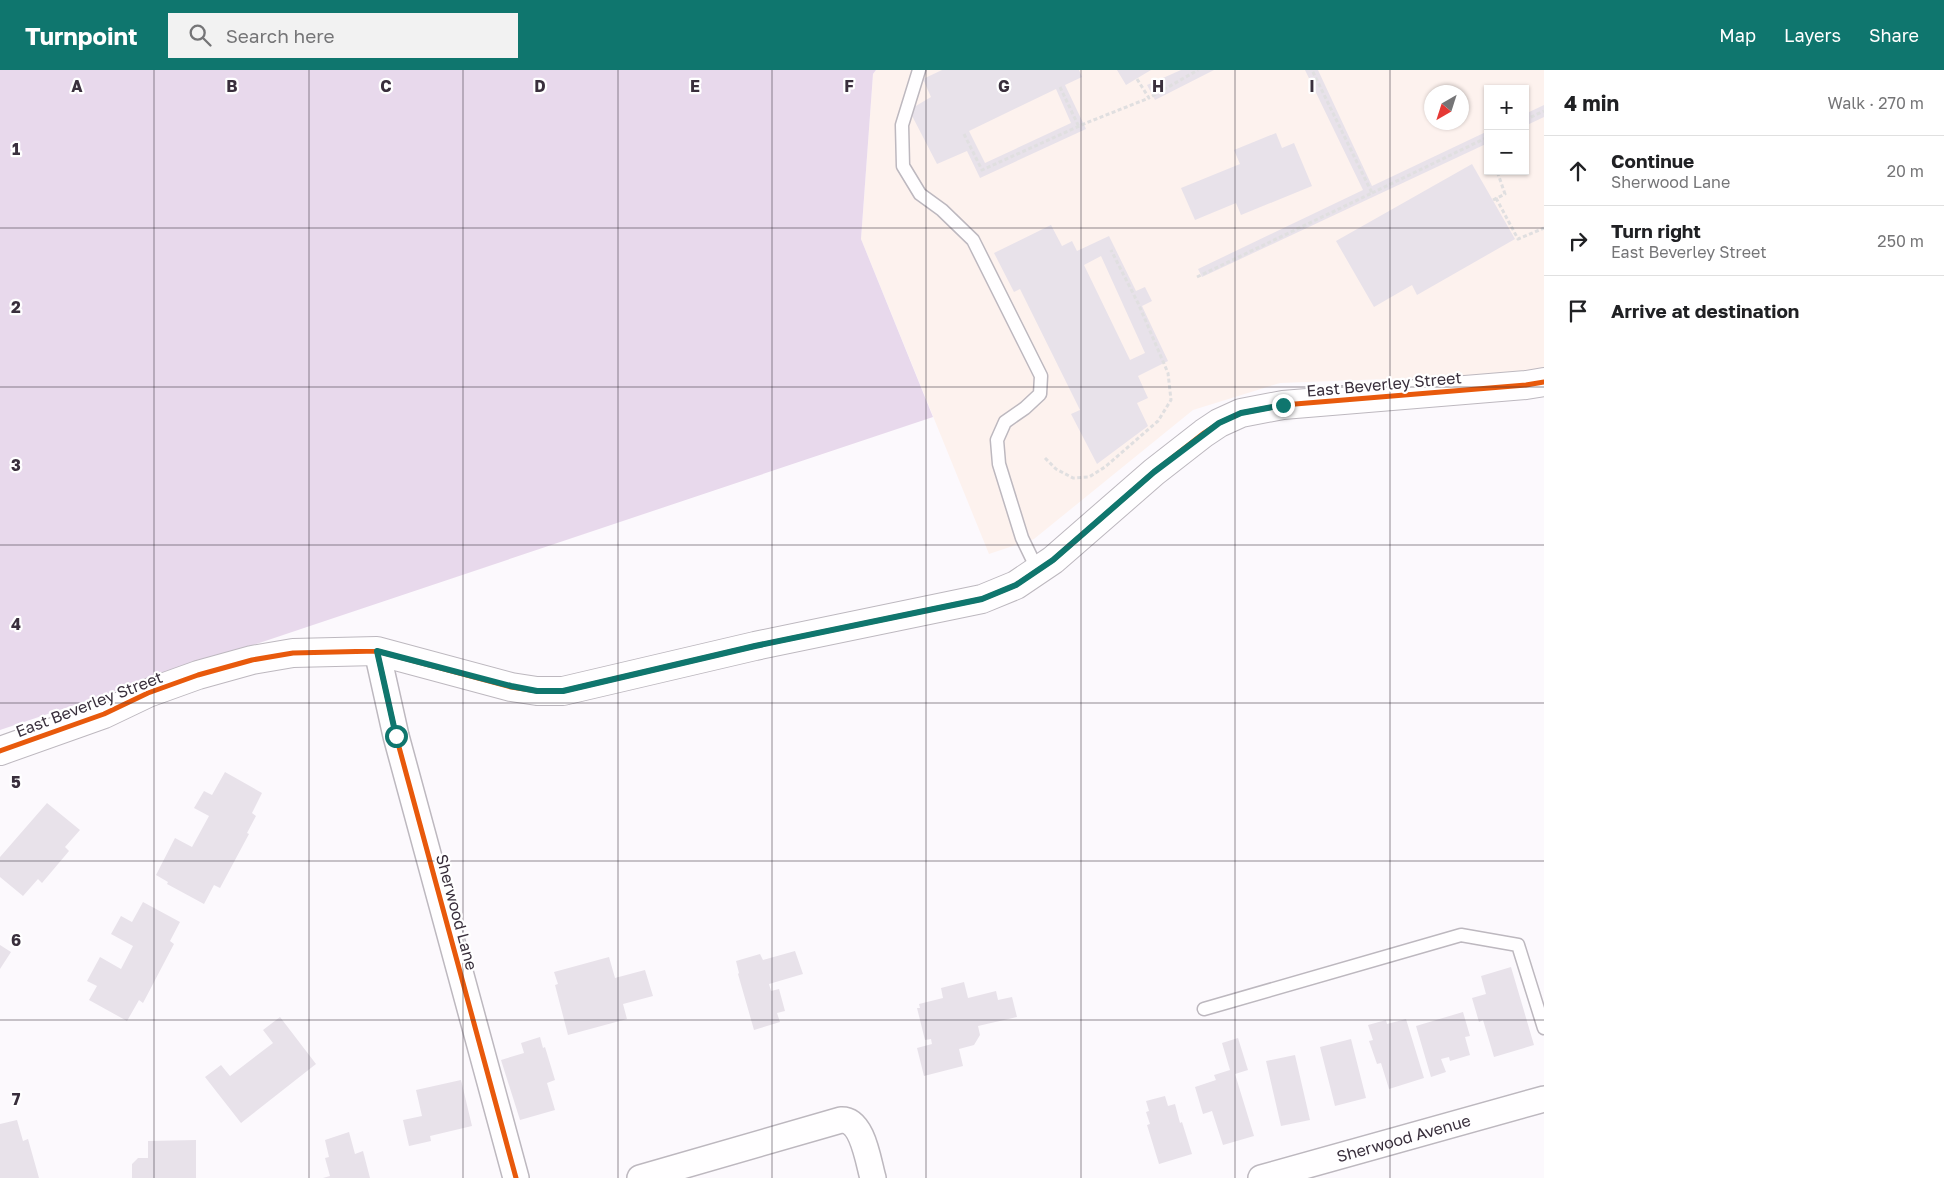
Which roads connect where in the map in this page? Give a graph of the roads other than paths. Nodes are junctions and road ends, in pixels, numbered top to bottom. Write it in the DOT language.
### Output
graph roads {
  1 [pos="919,70"];
  2 [pos="1544,382"];
  3 [pos="1038,571"];
  4 [pos="377,651"];
  5 [pos="0,751"];
  6 [pos="1204,1009"];
  7 [pos="1544,1028"];
  8 [pos="1544,1099"];
  9 [pos="516,1178"];
  10 [pos="640,1178"];
  11 [pos="873,1178"];
  12 [pos="1261,1178"];
  1 -- 3 [label="lane"];
  2 -- 3 [label="street, East Beverley Street"];
  3 -- 4 [label="street, East Beverley Street"];
  4 -- 5 [label="street, East Beverley Street"];
  4 -- 9 [label="street, Sherwood Lane"];
  6 -- 7 [label="lane"];
  8 -- 12 [label="street, Sherwood Avenue"];
  10 -- 11 [label="street"];
}
